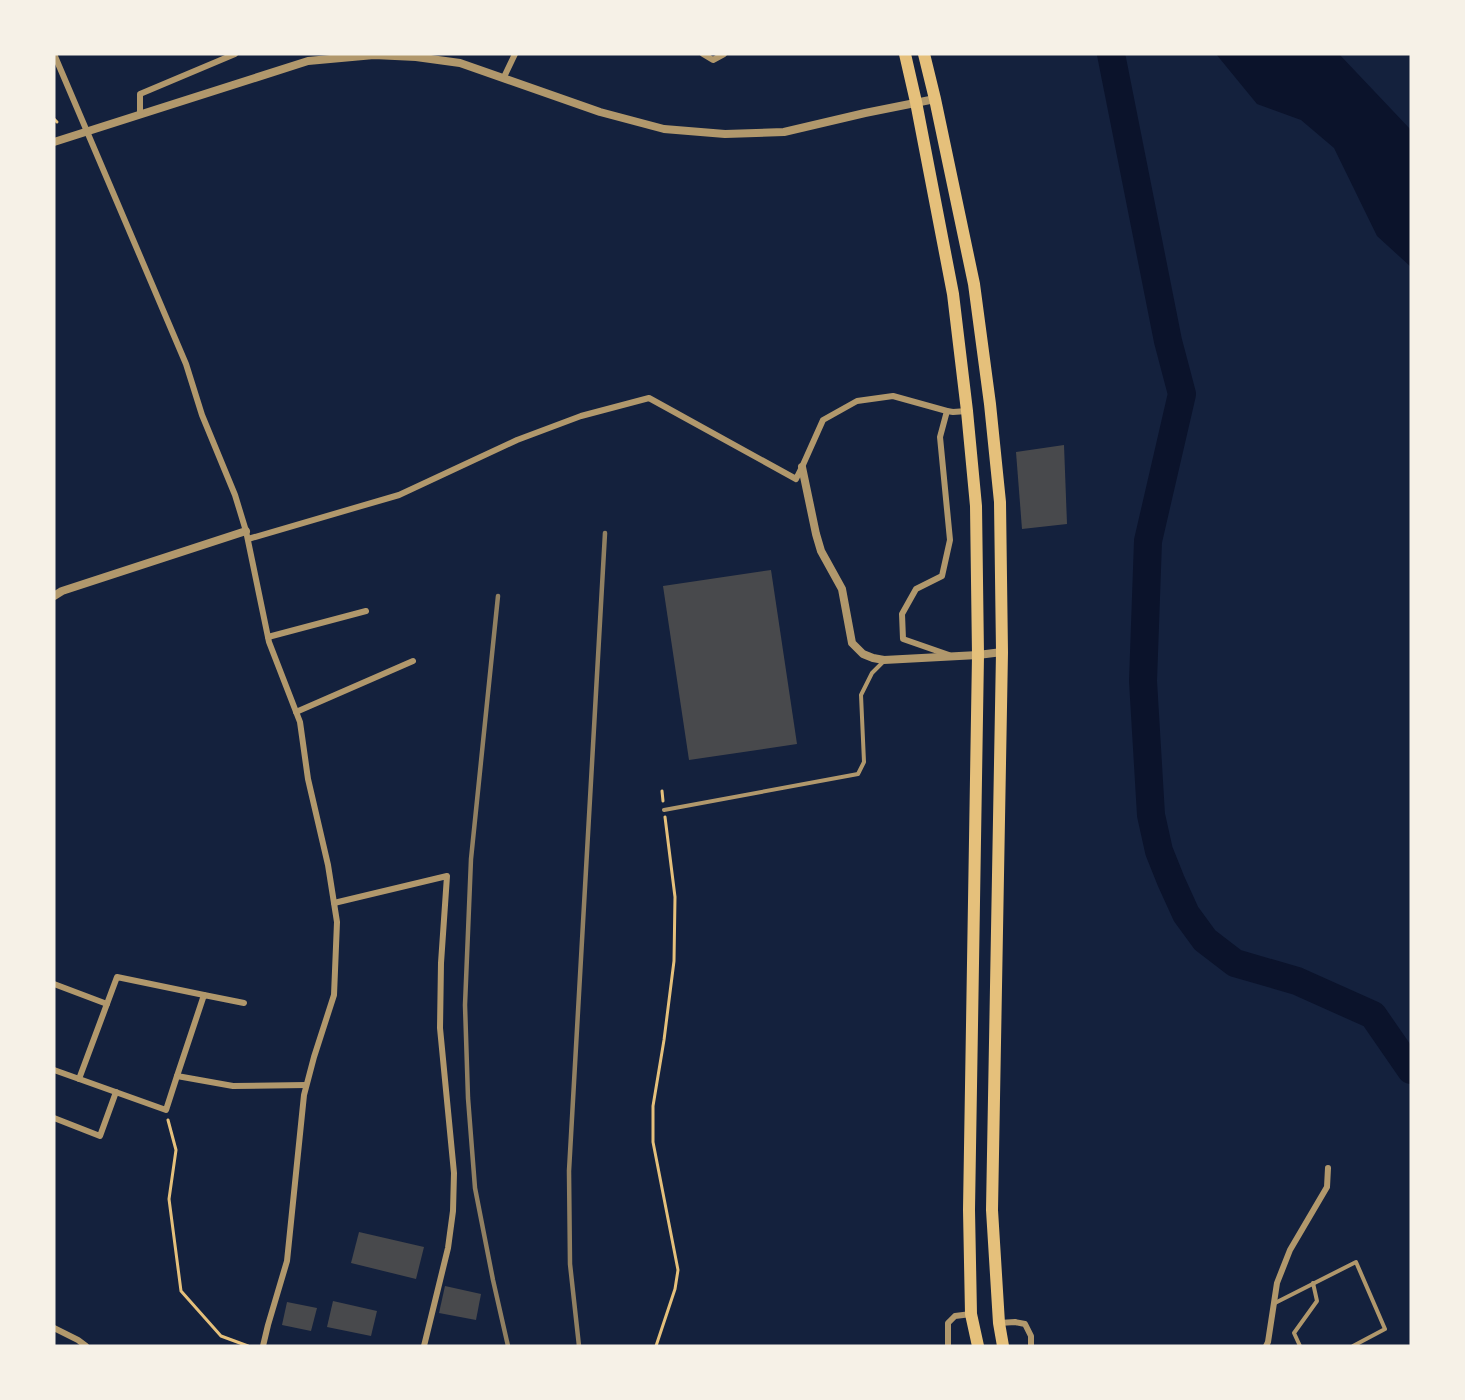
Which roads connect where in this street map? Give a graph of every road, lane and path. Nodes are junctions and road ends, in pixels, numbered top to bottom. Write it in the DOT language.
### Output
graph roads {
  1 [pos="235,54"];
  2 [pos="515,54"];
  3 [pos="703,54"];
  4 [pos="724,54"];
  5 [pos="905,54"];
  6 [pos="924,54"];
  7 [pos="54,55"];
  8 [pos="504,77"];
  9 [pos="935,99"];
  10 [pos="916,102"];
  11 [pos="140,115"];
  12 [pos="88,132"];
  13 [pos="54,142"];
  14 [pos="947,411"];
  15 [pos="967,411"];
  16 [pos="802,467"];
  17 [pos="247,535"];
  18 [pos="54,596"];
  19 [pos="366,611"];
  20 [pos="268,637"];
  21 [pos="1002,652"];
  22 [pos="978,655"];
  23 [pos="953,657"];
  24 [pos="884,660"];
  25 [pos="412,661"];
  26 [pos="297,712"];
  27 [pos="662,791"];
  28 [pos="664,810"];
  29 [pos="334,903"];
  30 [pos="54,984"];
  31 [pos="204,995"];
  32 [pos="244,1003"];
  33 [pos="107,1004"];
  34 [pos="54,1070"];
  35 [pos="177,1076"];
  36 [pos="79,1079"];
  37 [pos="306,1085"];
  38 [pos="116,1092"];
  39 [pos="166,1110"];
  40 [pos="54,1119"];
  41 [pos="1328,1168"];
  42 [pos="1313,1283"];
  43 [pos="1274,1303"];
  44 [pos="971,1314"];
  45 [pos="999,1323"];
  46 [pos="54,1328"];
  47 [pos="86,1346"];
  48 [pos="248,1346"];
  49 [pos="263,1346"];
  50 [pos="424,1346"];
  51 [pos="656,1346"];
  52 [pos="948,1346"];
  53 [pos="978,1346"];
  54 [pos="1003,1346"];
  55 [pos="1031,1346"];
  56 [pos="1266,1346"];
  57 [pos="1300,1346"];
  58 [pos="1353,1346"];
  1 -- 11 [label="street"];
  2 -- 8 [label="street"];
  3 -- 4 [label="street"];
  5 -- 10 [label="highway"];
  6 -- 9 [label="highway"];
  7 -- 12 [label="street"];
  8 -- 10 [label="street"];
  8 -- 11 [label="street"];
  9 -- 10 [label="street"];
  9 -- 21 [label="highway"];
  10 -- 15 [label="highway"];
  11 -- 12 [label="street"];
  12 -- 13 [label="street"];
  12 -- 17 [label="street"];
  14 -- 15 [label="street"];
  14 -- 16 [label="street"];
  14 -- 23 [label="street"];
  15 -- 22 [label="highway"];
  16 -- 17 [label="street"];
  16 -- 24 [label="street"];
  17 -- 18 [label="street"];
  17 -- 20 [label="street"];
  19 -- 20 [label="street"];
  20 -- 26 [label="street"];
  21 -- 22 [label="street"];
  21 -- 45 [label="highway"];
  22 -- 23 [label="street"];
  22 -- 44 [label="highway"];
  23 -- 24 [label="street"];
  24 -- 28 [label="lane"];
  25 -- 26 [label="street"];
  26 -- 29 [label="street"];
  27 -- 28 [label="path"];
  28 -- 51 [label="path"];
  29 -- 37 [label="street"];
  29 -- 50 [label="street"];
  30 -- 33 [label="street"];
  31 -- 32 [label="street"];
  31 -- 33 [label="street"];
  31 -- 35 [label="street"];
  33 -- 36 [label="street"];
  34 -- 36 [label="street"];
  35 -- 37 [label="street"];
  35 -- 39 [label="street"];
  36 -- 38 [label="street"];
  37 -- 49 [label="street"];
  38 -- 39 [label="street"];
  38 -- 40 [label="street"];
  39 -- 48 [label="path"];
  41 -- 43 [label="street"];
  42 -- 43 [label="lane"];
  42 -- 57 [label="lane"];
  42 -- 58 [label="lane"];
  43 -- 56 [label="street"];
  44 -- 52 [label="street"];
  44 -- 53 [label="highway"];
  45 -- 54 [label="highway"];
  45 -- 55 [label="street"];
  46 -- 47 [label="street"];
}
